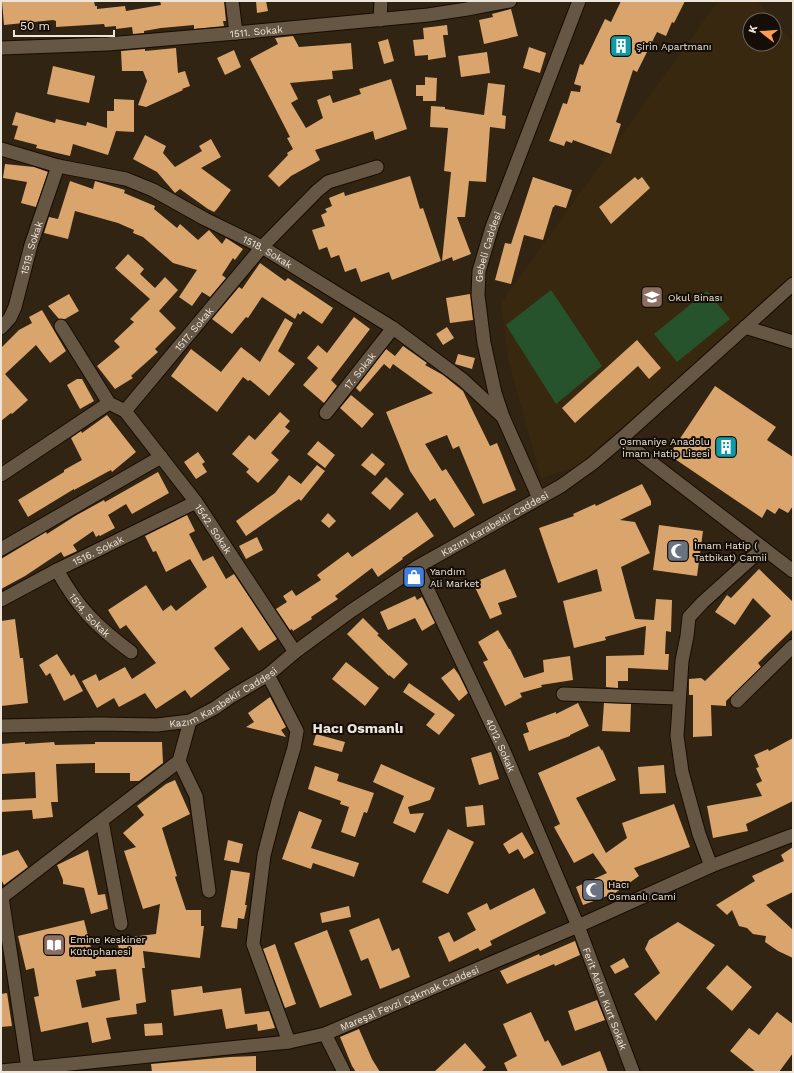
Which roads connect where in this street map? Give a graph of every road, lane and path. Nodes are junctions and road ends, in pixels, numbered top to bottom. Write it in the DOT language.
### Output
graph roads {
  1 [pos="232,1"];
  2 [pos="381,1"];
  3 [pos="510,1"];
  4 [pos="579,1"];
  5 [pos="380,20"];
  6 [pos="236,33"];
  7 [pos="1,48"];
  8 [pos="1,149"];
  9 [pos="58,166"];
  10 [pos="377,167"];
  11 [pos="262,247"];
  12 [pos="793,284"];
  13 [pos="61,326"];
  14 [pos="745,327"];
  15 [pos="1,328"];
  16 [pos="393,328"];
  17 [pos="793,342"];
  18 [pos="109,403"];
  19 [pos="125,411"];
  20 [pos="326,413"];
  21 [pos="503,417"];
  22 [pos="621,439"];
  23 [pos="161,457"];
  24 [pos="1,475"];
  25 [pos="539,498"];
  26 [pos="196,502"];
  27 [pos="763,548"];
  28 [pos="1,549"];
  29 [pos="418,567"];
  30 [pos="57,570"];
  31 [pos="793,571"];
  32 [pos="1,600"];
  33 [pos="793,646"];
  34 [pos="131,652"];
  35 [pos="295,652"];
  36 [pos="268,675"];
  37 [pos="563,694"];
  38 [pos="678,698"];
  39 [pos="737,701"];
  40 [pos="190,721"];
  41 [pos="1,726"];
  42 [pos="179,761"];
  43 [pos="102,821"];
  44 [pos="793,835"];
  45 [pos="711,866"];
  46 [pos="208,891"];
  47 [pos="121,924"];
  48 [pos="578,926"];
  49 [pos="4,928"];
  50 [pos="325,1034"];
  51 [pos="289,1042"];
  52 [pos="28,1068"];
  53 [pos="1,1071"];
  54 [pos="344,1072"];
  55 [pos="633,1072"];
  1 -- 6 [label="street"];
  2 -- 5 [label="street"];
  3 -- 5 [label="street, 1511. Sokak"];
  4 -- 21 [label="street, Gebeli Caddesi"];
  5 -- 6 [label="street, 1511. Sokak"];
  6 -- 7 [label="street, 1511. Sokak"];
  8 -- 9 [label="street, 1518. Sokak"];
  9 -- 11 [label="street, 1518. Sokak"];
  9 -- 15 [label="street, 1519. Sokak"];
  10 -- 11 [label="street"];
  11 -- 16 [label="street, 1518. Sokak"];
  11 -- 19 [label="street, 1517. Sokak"];
  12 -- 14 [label="street, Kazım Karabekir Caddesi"];
  13 -- 18 [label="street"];
  14 -- 17 [label="street"];
  14 -- 22 [label="street, Kazım Karabekir Caddesi"];
  16 -- 20 [label="street, 17. Sokak"];
  16 -- 21 [label="street, 1518. Sokak"];
  18 -- 19 [label="street"];
  18 -- 24 [label="street"];
  19 -- 23 [label="street, 1542. Sokak"];
  21 -- 25 [label="street, Gebeli Caddesi"];
  22 -- 25 [label="street, Kazım Karabekir Caddesi"];
  22 -- 27 [label="street"];
  23 -- 26 [label="street, 1542. Sokak"];
  23 -- 28 [label="street"];
  25 -- 29 [label="street, Kazım Karabekir Caddesi"];
  26 -- 30 [label="street, 1516. Sokak"];
  26 -- 35 [label="street, 1542. Sokak"];
  27 -- 31 [label="street"];
  27 -- 38 [label="street"];
  29 -- 35 [label="street, Kazım Karabekir Caddesi"];
  29 -- 48 [label="street, 4012. Sokak"];
  30 -- 32 [label="street, 1516. Sokak"];
  30 -- 34 [label="street, 1514. Sokak"];
  33 -- 39 [label="street"];
  35 -- 36 [label="street, Kazım Karabekir Caddesi"];
  36 -- 40 [label="street, Kazım Karabekir Caddesi"];
  36 -- 51 [label="street"];
  37 -- 38 [label="street"];
  38 -- 45 [label="street"];
  40 -- 41 [label="street, Kazım Karabekir Caddesi"];
  40 -- 42 [label="street"];
  42 -- 43 [label="street"];
  42 -- 46 [label="street"];
  43 -- 47 [label="street"];
  43 -- 49 [label="street"];
  44 -- 45 [label="street, Mareşal Fevzi Çakmak Caddesi"];
  45 -- 48 [label="street, Mareşal Fevzi Çakmak Caddesi"];
  48 -- 50 [label="street, Mareşal Fevzi Çakmak Caddesi"];
  48 -- 55 [label="street, Ferit Aslan Kurt Sokak"];
  49 -- 52 [label="street"];
  50 -- 51 [label="street, Mareşal Fevzi Çakmak Caddesi"];
  50 -- 54 [label="street"];
  51 -- 52 [label="street, Mareşal Fevzi Çakmak Caddesi"];
  52 -- 53 [label="street, Mareşal Fevzi Çakmak Caddesi"];
}
